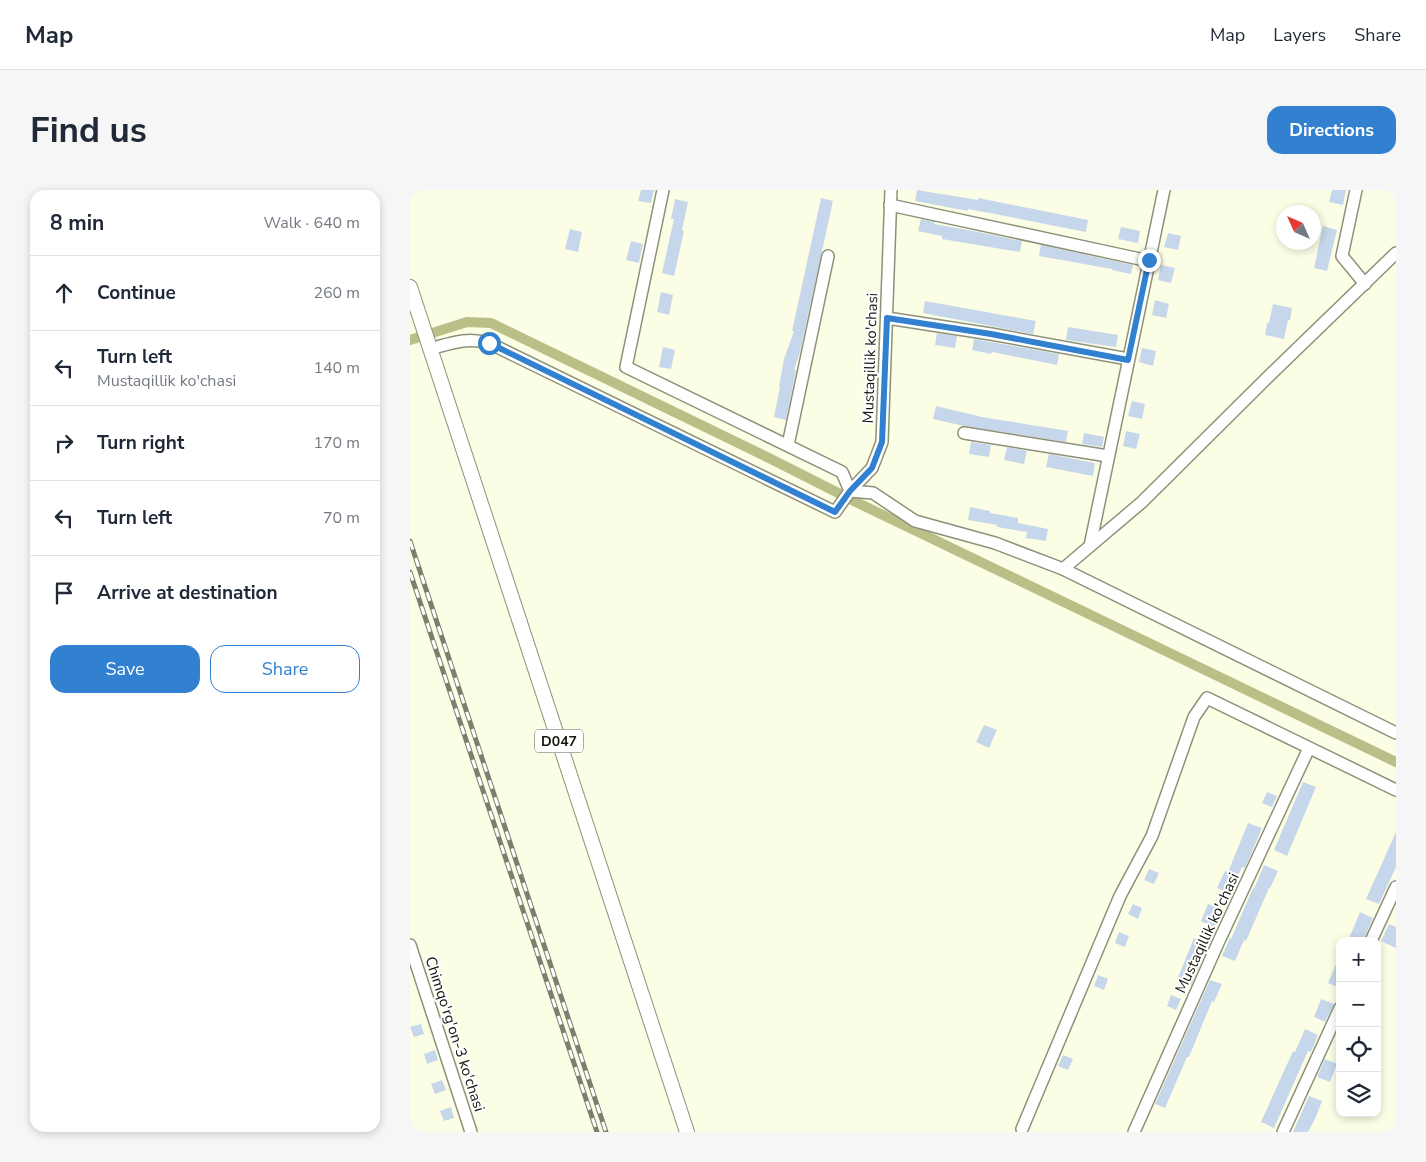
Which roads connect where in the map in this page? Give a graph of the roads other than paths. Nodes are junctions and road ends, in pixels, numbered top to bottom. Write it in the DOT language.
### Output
graph roads {
  1 [pos="663,190"];
  2 [pos="891,190"];
  3 [pos="1164,190"];
  4 [pos="1356,190"];
  5 [pos="890,205"];
  6 [pos="1396,253"];
  7 [pos="828,256"];
  8 [pos="1149,260"];
  9 [pos="1365,284"];
  10 [pos="410,288"];
  11 [pos="887,318"];
  12 [pos="430,349"];
  13 [pos="1128,360"];
  14 [pos="964,433"];
  15 [pos="788,445"];
  16 [pos="1108,456"];
  17 [pos="850,491"];
  18 [pos="1090,546"];
  19 [pos="1064,569"];
  20 [pos="1396,732"];
  21 [pos="1310,748"];
  22 [pos="1396,790"];
  23 [pos="1396,887"];
  24 [pos="1373,937"];
  25 [pos="410,945"];
  26 [pos="1336,1017"];
  27 [pos="1022,1128"];
  28 [pos="471,1132"];
  29 [pos="687,1132"];
  30 [pos="1134,1132"];
  31 [pos="1283,1132"];
  1 -- 15 [label="street"];
  2 -- 5 [label="street, Mustaqillik ko'chasi"];
  3 -- 8 [label="street"];
  4 -- 9 [label="street"];
  5 -- 8 [label="street"];
  5 -- 11 [label="street, Mustaqillik ko'chasi"];
  6 -- 9 [label="street"];
  7 -- 15 [label="street"];
  8 -- 13 [label="street"];
  9 -- 18 [label="street"];
  10 -- 12 [label="main road, D047"];
  11 -- 13 [label="street"];
  11 -- 17 [label="street, Mustaqillik ko'chasi"];
  12 -- 17 [label="street, Mustaqillik ko'chasi"];
  12 -- 29 [label="main road, D047"];
  13 -- 16 [label="street"];
  14 -- 16 [label="street"];
  15 -- 17 [label="street"];
  16 -- 18 [label="street"];
  17 -- 19 [label="street"];
  18 -- 19 [label="street"];
  19 -- 20 [label="street"];
  21 -- 22 [label="street"];
  21 -- 27 [label="street"];
  21 -- 30 [label="street, Mustaqillik ko'chasi"];
  23 -- 24 [label="street"];
  25 -- 28 [label="street, Chimqo'rg'on-3 ko'chasi"];
  26 -- 31 [label="street"];
}
